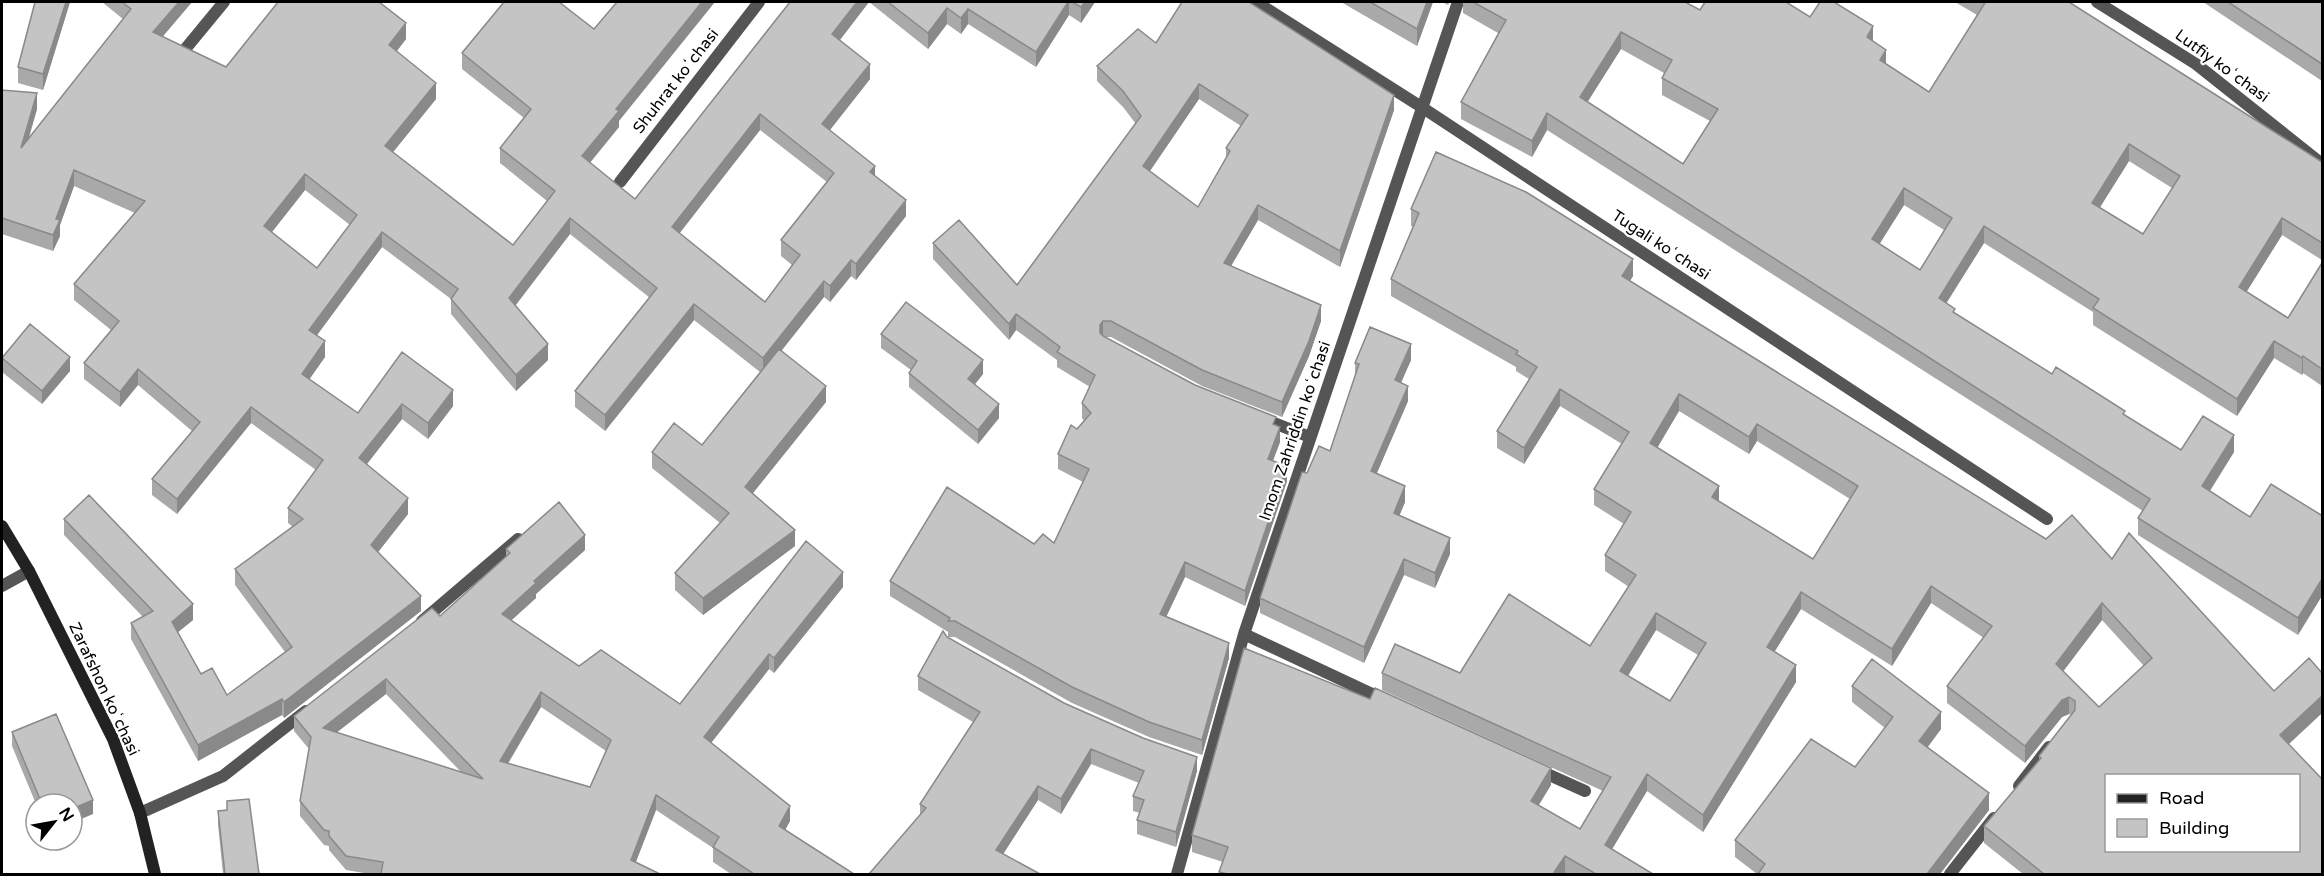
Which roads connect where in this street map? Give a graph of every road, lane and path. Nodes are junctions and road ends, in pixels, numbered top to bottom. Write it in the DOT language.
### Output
graph roads {
  1 [pos="224,2"];
  2 [pos="759,2"];
  3 [pos="1256,2"];
  4 [pos="1458,2"];
  5 [pos="2097,2"];
  6 [pos="182,53"];
  7 [pos="1423,108"];
  8 [pos="2322,164"];
  9 [pos="620,182"];
  10 [pos="1254,415"];
  11 [pos="1310,437"];
  12 [pos="2047,519"];
  13 [pos="2,526"];
  14 [pos="529,530"];
  15 [pos="29,571"];
  16 [pos="2,586"];
  17 [pos="416,626"];
  18 [pos="1244,634"];
  19 [pos="315,705"];
  20 [pos="1394,705"];
  21 [pos="2054,740"];
  22 [pos="1522,763"];
  23 [pos="1585,791"];
  24 [pos="2013,794"];
  25 [pos="1999,812"];
  26 [pos="140,813"];
  27 [pos="155,874"];
  28 [pos="1177,874"];
  29 [pos="1950,874"];
  1 -- 6 [label="street"];
  2 -- 9 [label="street, Shuhrat koʻchasi"];
  3 -- 7 [label="street, Tugali koʻchasi"];
  4 -- 7 [label="street, Imom Zahriddin koʻchasi"];
  5 -- 8 [label="street, Lutfiy koʻchasi"];
  7 -- 11 [label="street, Imom Zahriddin koʻchasi"];
  7 -- 12 [label="street, Tugali koʻchasi"];
  10 -- 11 [label="street"];
  11 -- 18 [label="street, Imom Zahriddin koʻchasi"];
  13 -- 15 [label="main road, Zarafshon koʻchasi"];
  14 -- 17 [label="street"];
  15 -- 16 [label="street"];
  15 -- 26 [label="main road, Zarafshon koʻchasi"];
  18 -- 20 [label="street"];
  18 -- 28 [label="street, Imom Zahriddin koʻchasi"];
  19 -- 26 [label="street"];
  21 -- 24 [label="street"];
  22 -- 23 [label="street"];
  25 -- 29 [label="street"];
  26 -- 27 [label="main road, Zarafshon koʻchasi"];
}
